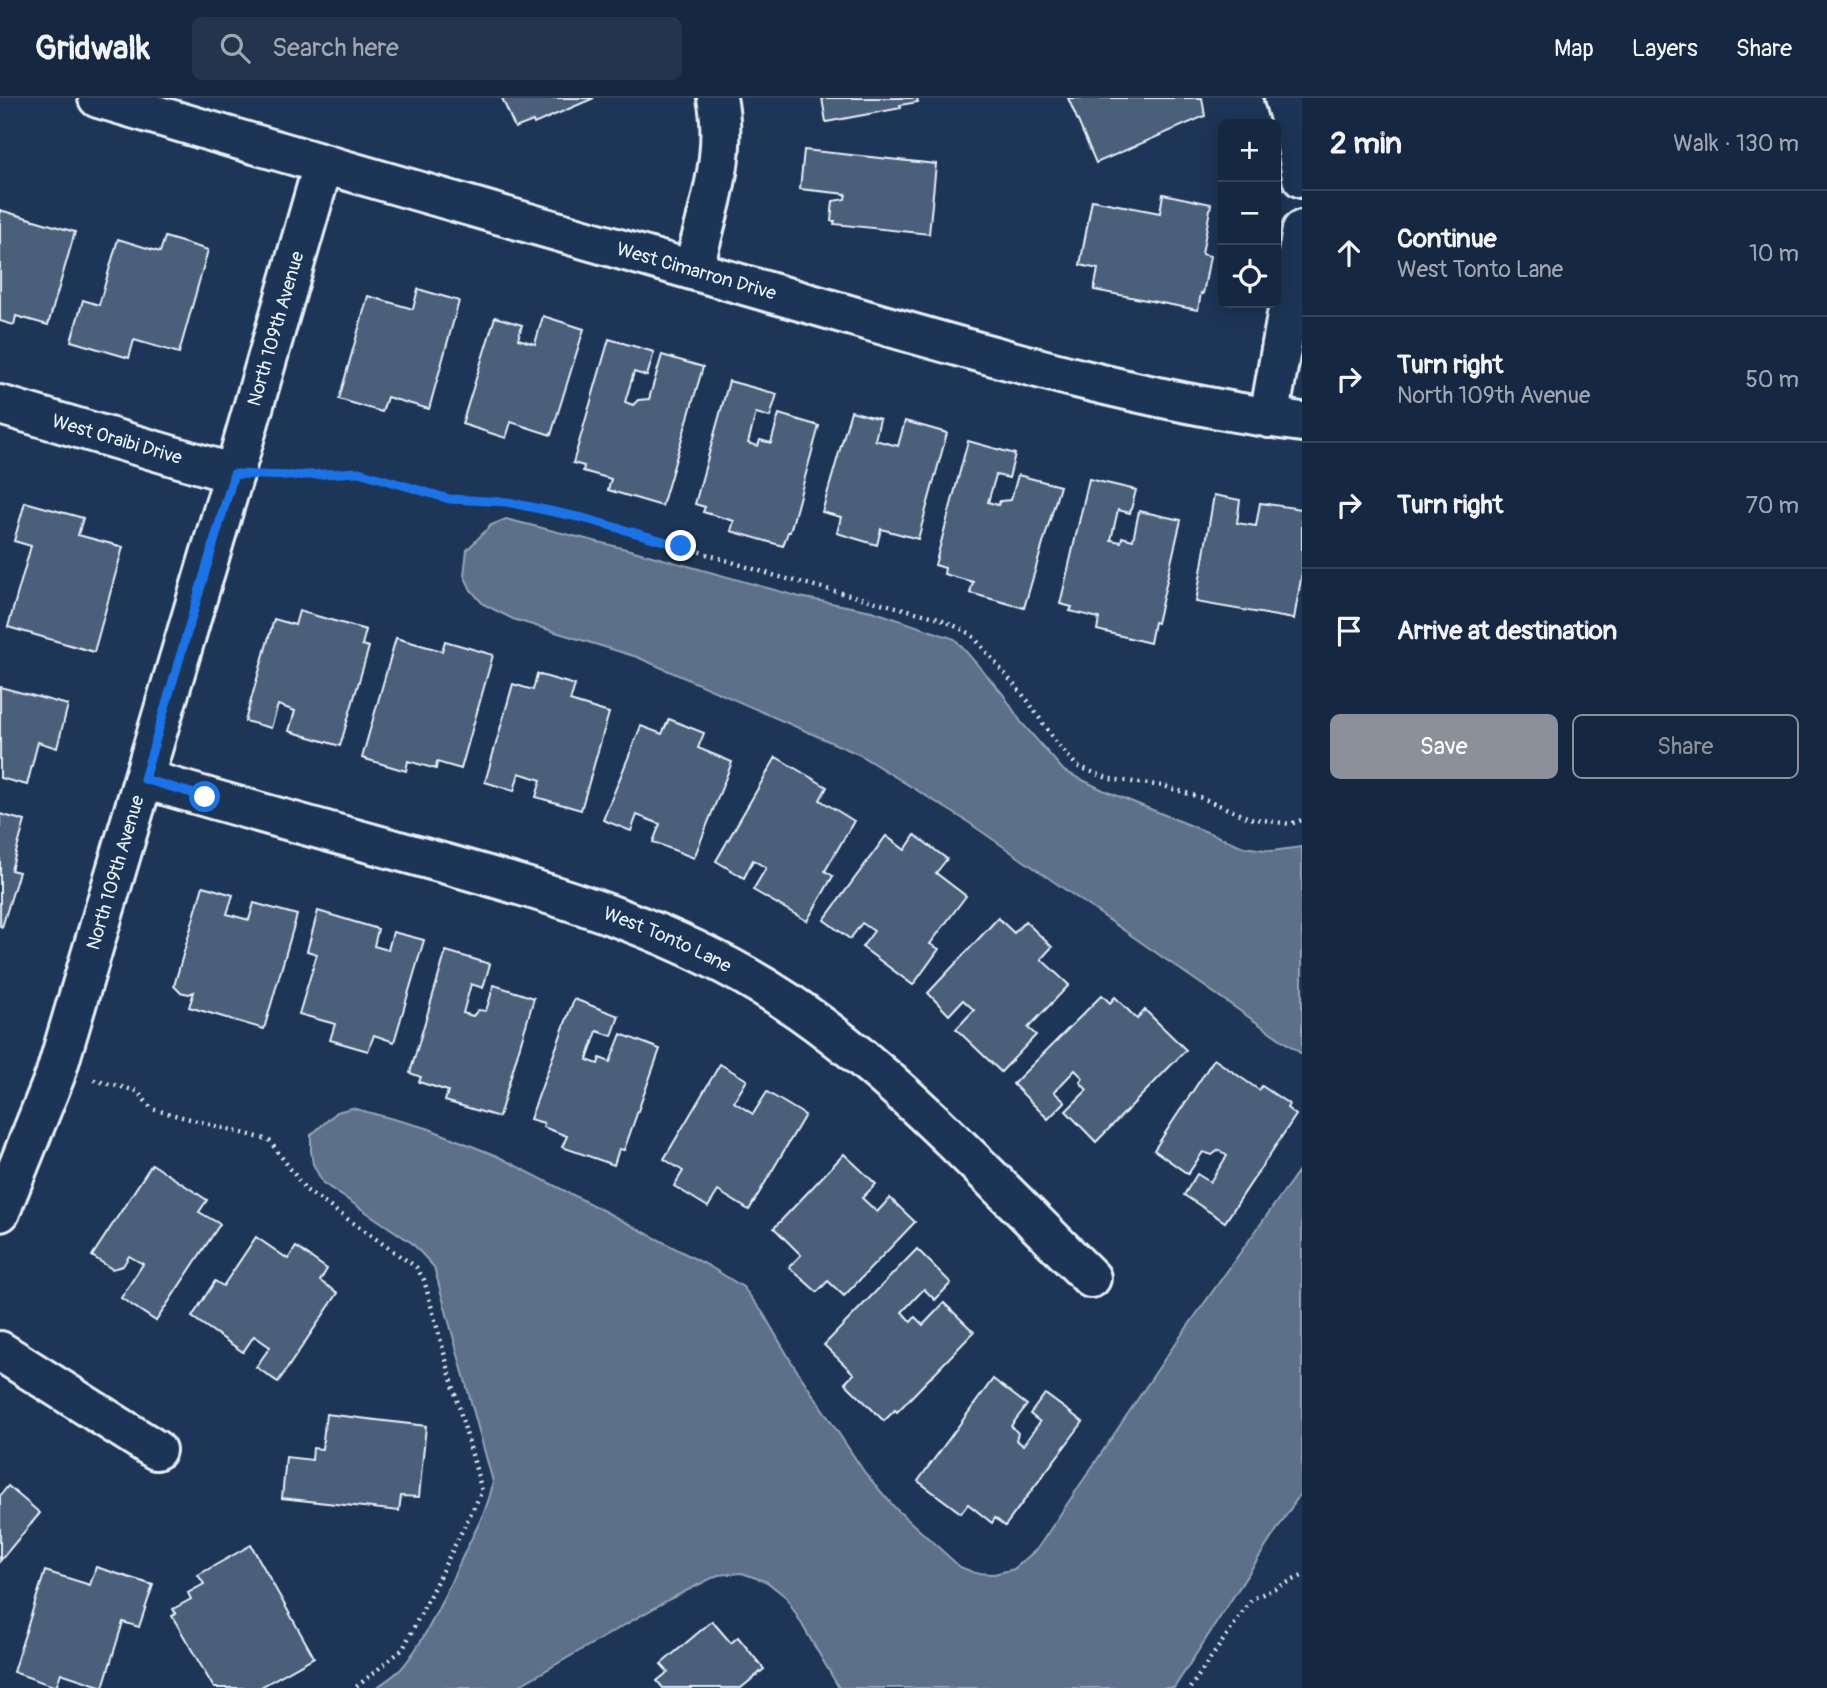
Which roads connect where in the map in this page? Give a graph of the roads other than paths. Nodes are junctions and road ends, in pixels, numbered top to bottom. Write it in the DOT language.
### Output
graph roads {
  1 [pos="97,98"];
  2 [pos="717,98"];
  3 [pos="1284,98"];
  4 [pos="323,165"];
  5 [pos="1302,178"];
  6 [pos="1302,230"];
  7 [pos="693,270"];
  8 [pos="0,405"];
  9 [pos="1285,420"];
  10 [pos="234,474"];
  11 [pos="144,779"];
  12 [pos="0,1212"];
  13 [pos="1091,1278"];
  14 [pos="0,1351"];
  15 [pos="156,1450"];
  1 -- 4 [label="street, West Cimarron Drive"];
  2 -- 7 [label="street"];
  3 -- 5 [label="street"];
  4 -- 7 [label="street, West Cimarron Drive"];
  4 -- 10 [label="street, North 109th Avenue"];
  6 -- 9 [label="street"];
  7 -- 9 [label="street, West Cimarron Drive"];
  8 -- 10 [label="street, West Oraibi Drive"];
  10 -- 11 [label="street, North 109th Avenue"];
  11 -- 12 [label="street, North 109th Avenue"];
  11 -- 13 [label="street, West Tonto Lane"];
  14 -- 15 [label="street"];
}
